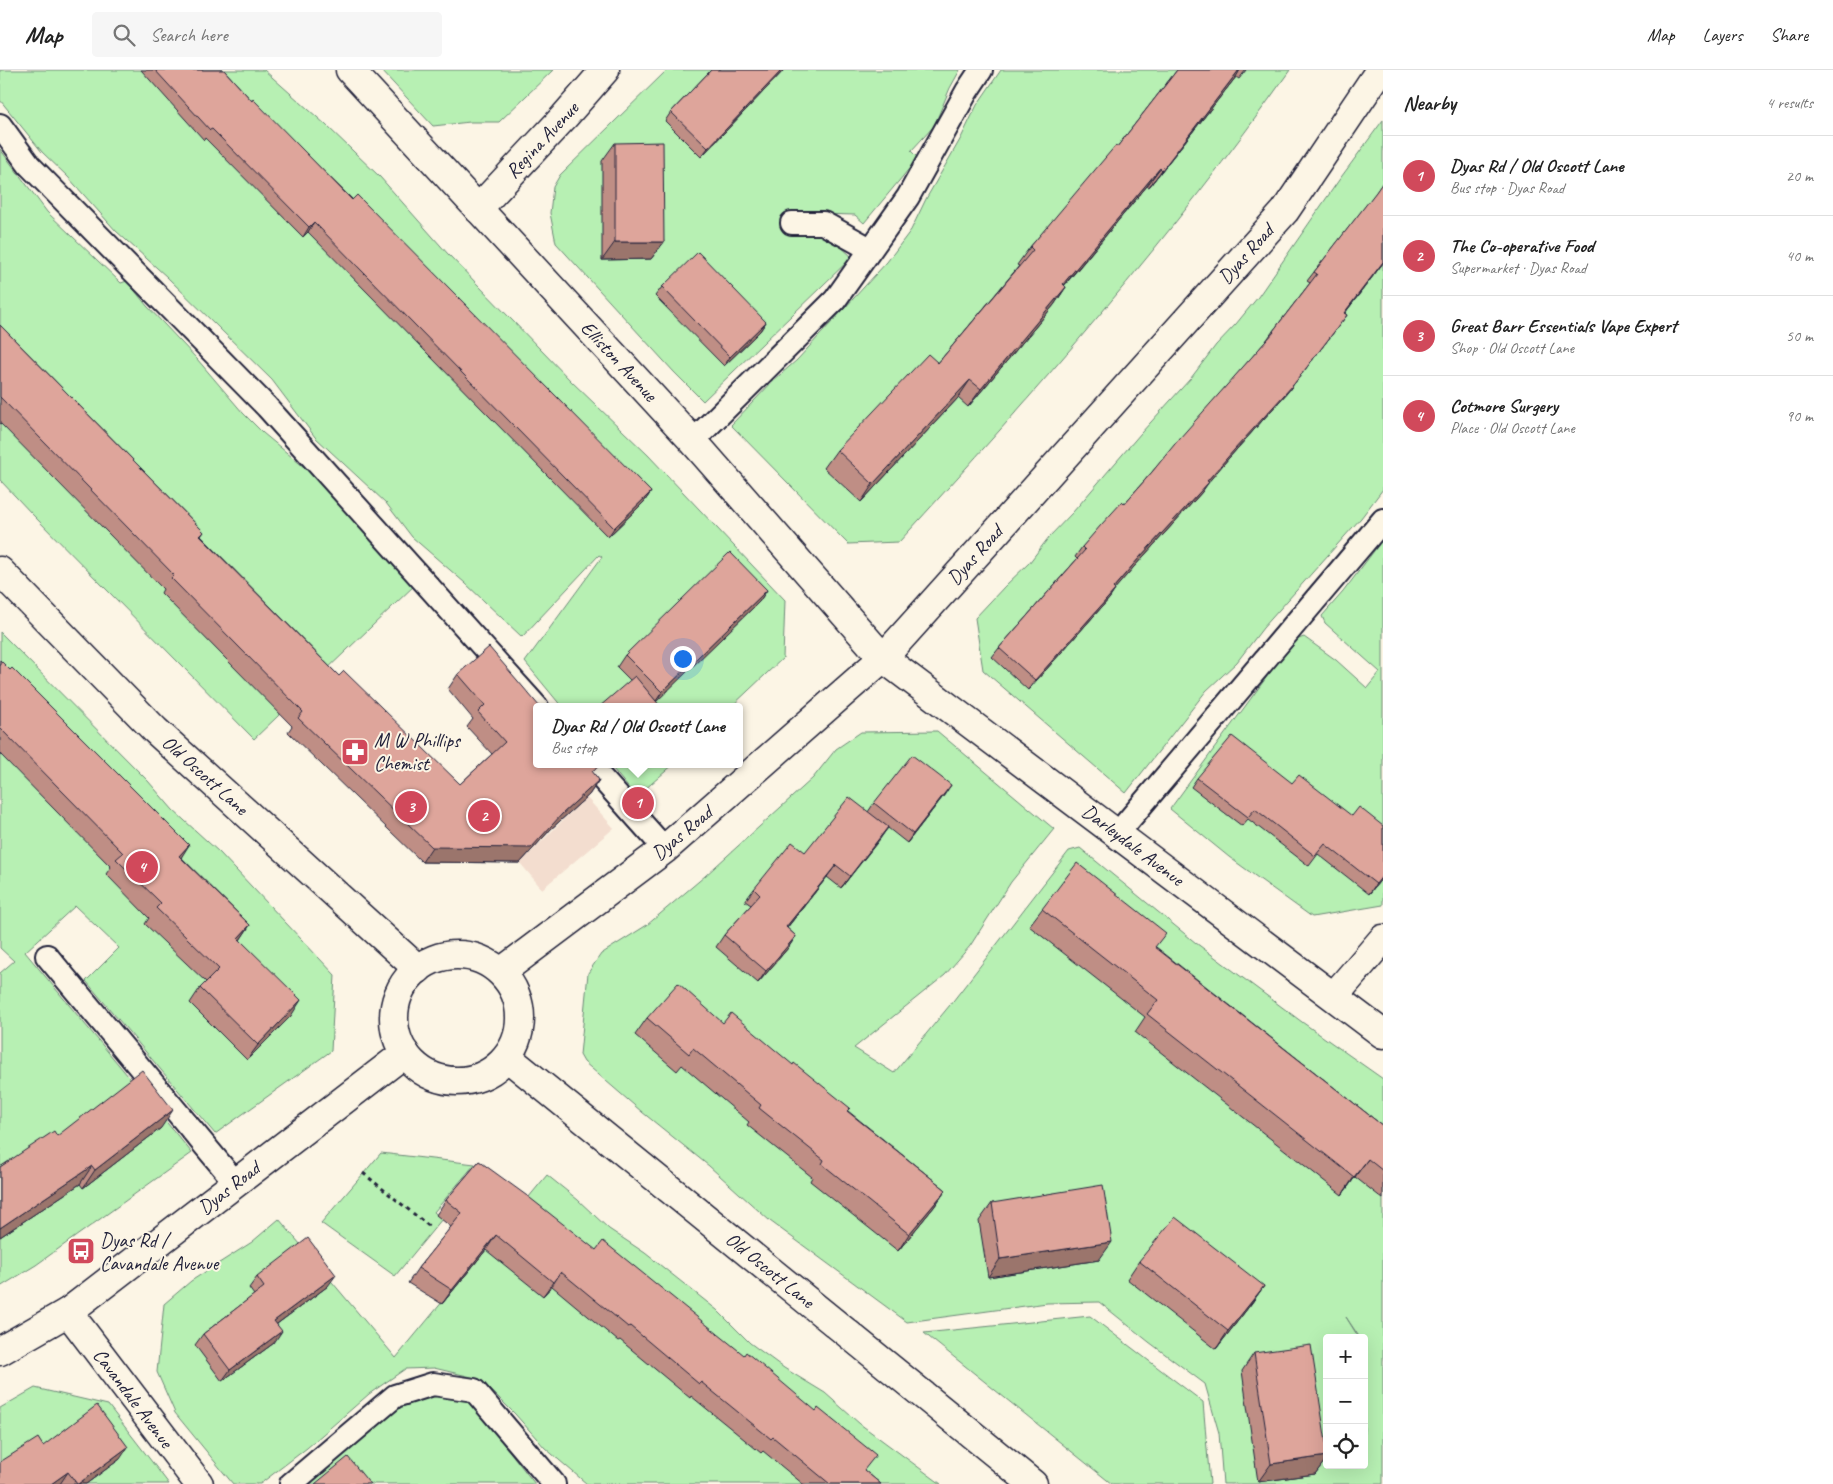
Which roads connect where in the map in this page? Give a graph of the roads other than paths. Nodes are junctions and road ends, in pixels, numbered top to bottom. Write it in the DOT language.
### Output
graph roads {
  1 [pos="350,70"];
  2 [pos="605,70"];
  3 [pos="981,70"];
  4 [pos="1380,70"];
  5 [pos="0,125"];
  6 [pos="478,209"];
  7 [pos="792,223"];
  8 [pos="870,250"];
  9 [pos="693,441"];
  10 [pos="1383,520"];
  11 [pos="0,571"];
  12 [pos="883,658"];
  13 [pos="533,703"];
  14 [pos="593,768"];
  15 [pos="1118,834"];
  16 [pos="665,849"];
  17 [pos="1383,939"];
  18 [pos="47,956"];
  19 [pos="418,969"];
  20 [pos="501,972"];
  21 [pos="1334,996"];
  22 [pos="1383,1034"];
  23 [pos="404,1053"];
  24 [pos="507,1057"];
  25 [pos="236,1183"];
  26 [pos="68,1312"];
  27 [pos="0,1351"];
  28 [pos="199,1484"];
  29 [pos="291,1484"];
  30 [pos="554,1484"];
  31 [pos="1033,1484"];
  1 -- 6 [label="street, Elliston Avenue"];
  2 -- 6 [label="street, Regina Avenue"];
  3 -- 8 [label="lane"];
  4 -- 12 [label="street, Dyas Road"];
  5 -- 13 [label="lane"];
  6 -- 9 [label="street, Elliston Avenue"];
  7 -- 8 [label="lane"];
  8 -- 9 [label="lane"];
  9 -- 12 [label="street, Elliston Avenue"];
  10 -- 15 [label="lane"];
  11 -- 19 [label="street, Old Oscott Lane"];
  12 -- 15 [label="street, Darleydale Avenue"];
  12 -- 16 [label="street, Dyas Road"];
  14 -- 16 [label="lane"];
  15 -- 21 [label="street, Darleydale Avenue"];
  16 -- 20 [label="street, Dyas Road"];
  17 -- 21 [label="street"];
  18 -- 25 [label="lane"];
  19 -- 20 [label="street"];
  19 -- 23 [label="street"];
  20 -- 24 [label="street"];
  21 -- 22 [label="street, Darleydale Avenue"];
  23 -- 24 [label="street"];
  23 -- 25 [label="street, Dyas Road"];
  24 -- 31 [label="street, Old Oscott Lane"];
  25 -- 26 [label="street, Dyas Road"];
  26 -- 27 [label="street, Dyas Road"];
  26 -- 28 [label="street, Cavandale Avenue"];
  29 -- 30 [label="lane"];
}
